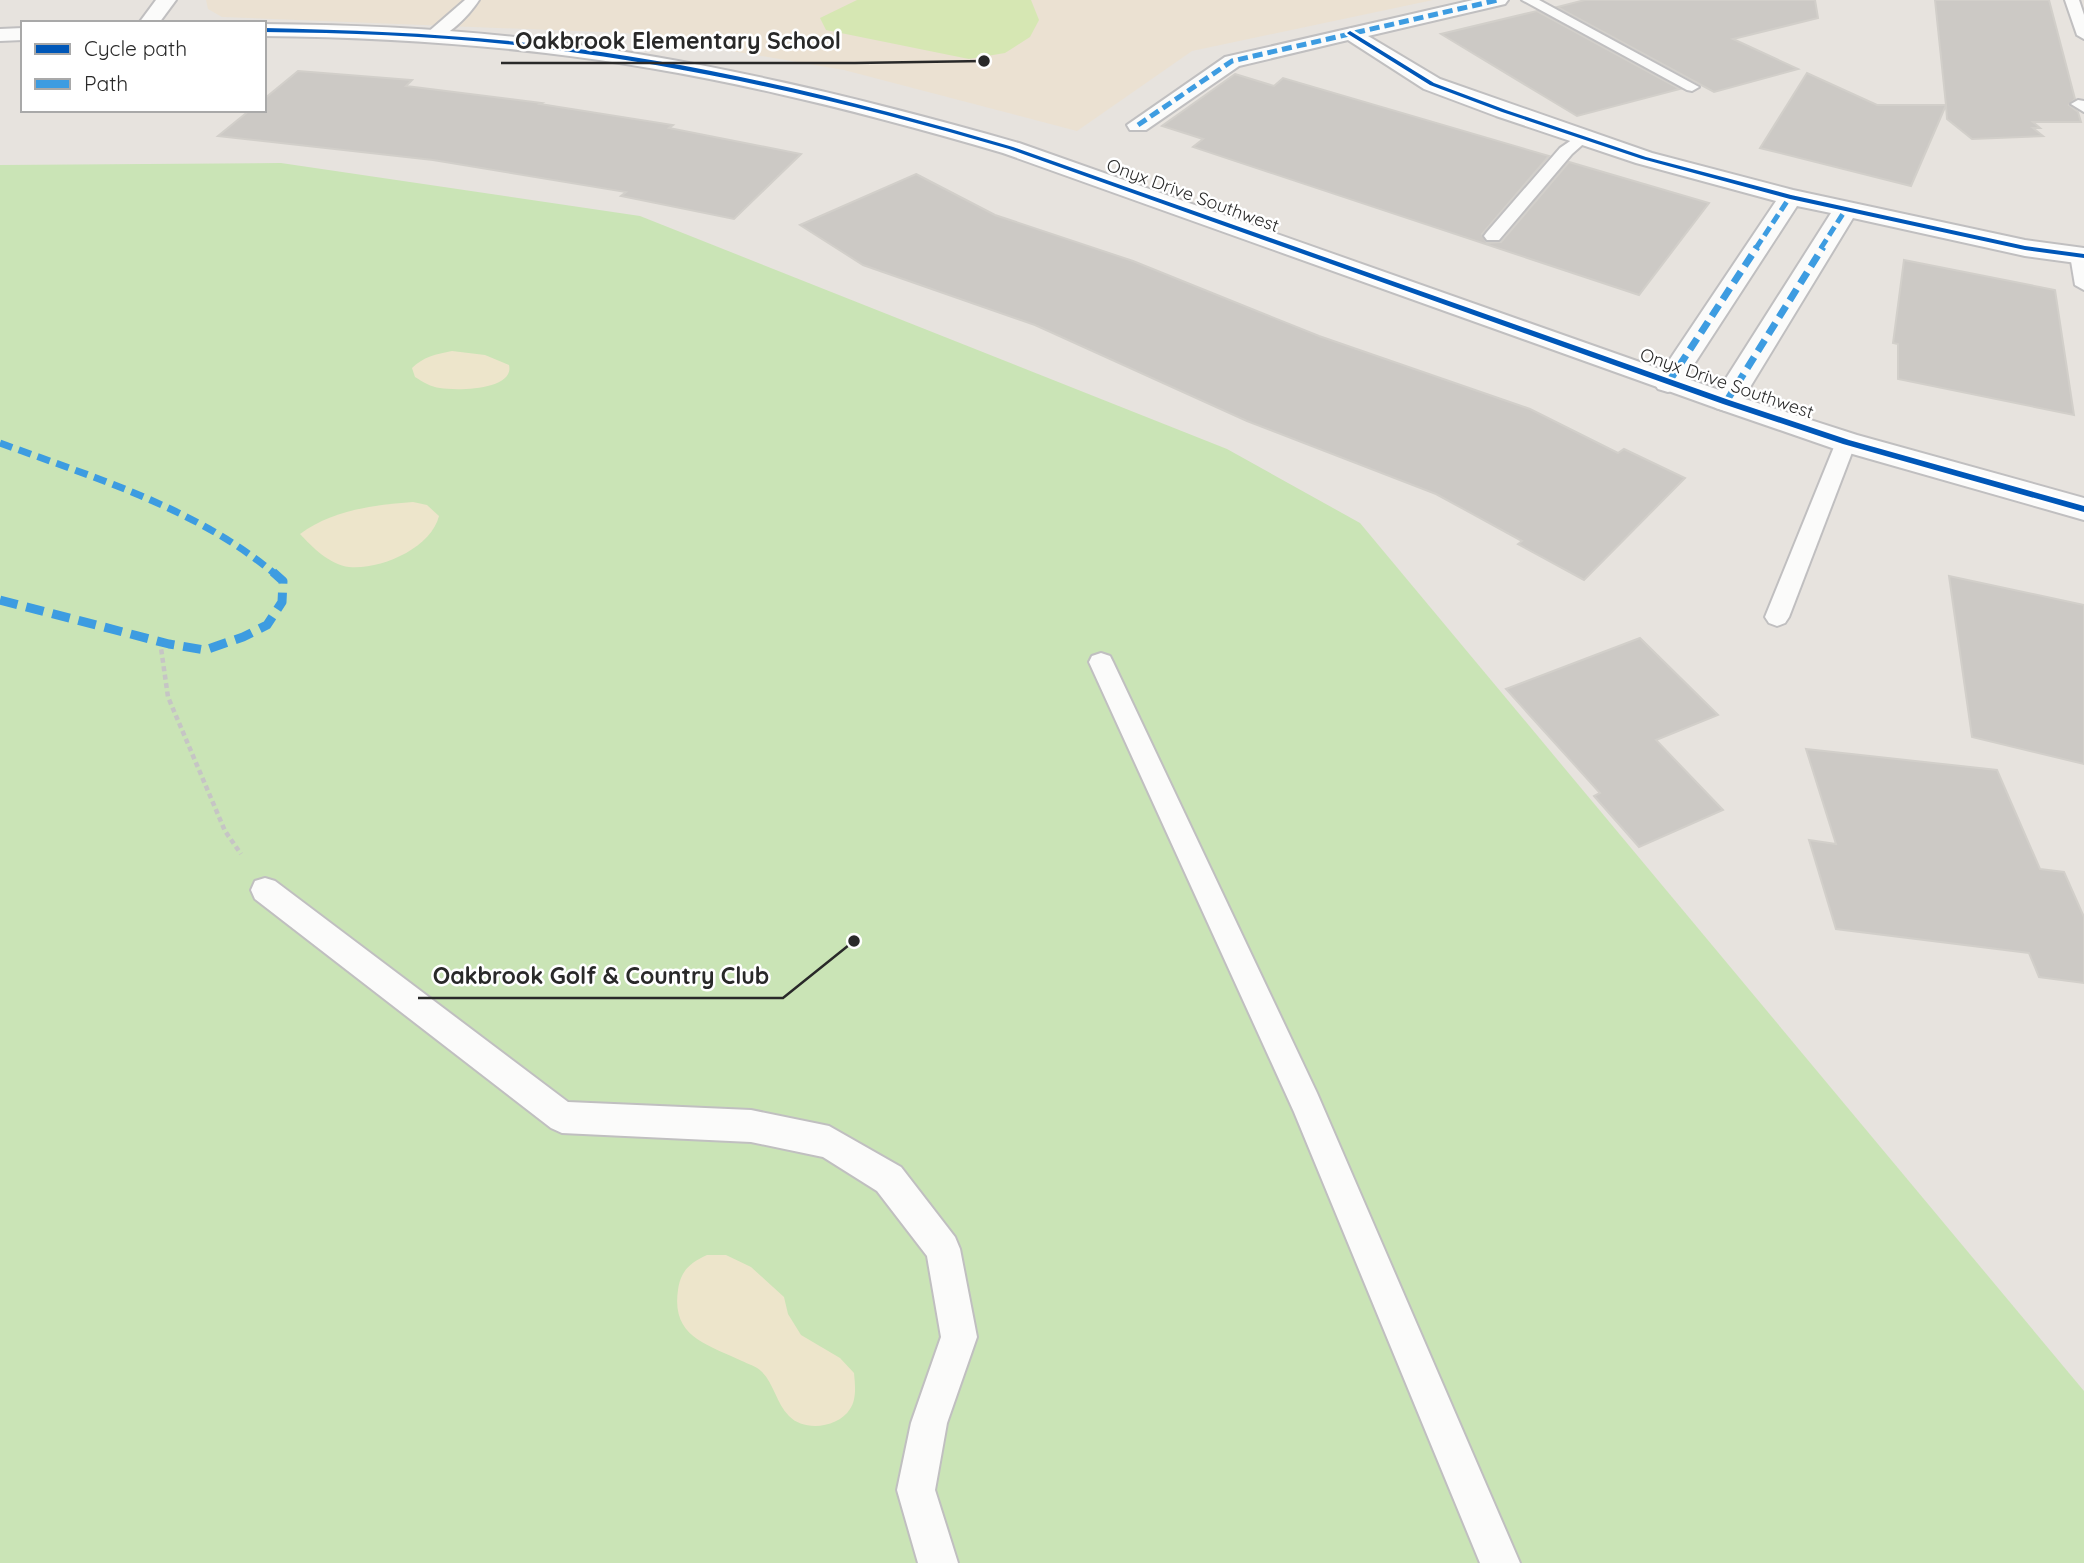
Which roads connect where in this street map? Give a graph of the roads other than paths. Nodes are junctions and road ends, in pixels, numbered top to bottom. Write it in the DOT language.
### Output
graph roads {
  1 [pos="166,0"];
  2 [pos="472,0"];
  3 [pos="1498,0"];
  4 [pos="1529,0"];
  5 [pos="2072,0"];
  6 [pos="150,21"];
  7 [pos="266,30"];
  8 [pos="1350,33"];
  9 [pos="21,34"];
  10 [pos="2084,34"];
  11 [pos="0,35"];
  12 [pos="432,36"];
  13 [pos="1692,87"];
  14 [pos="1138,125"];
  15 [pos="1582,138"];
  16 [pos="1790,197"];
  17 [pos="1846,209"];
  18 [pos="1493,236"];
  19 [pos="2081,256"];
  20 [pos="2084,285"];
  21 [pos="1668,383"];
  22 [pos="1727,402"];
  23 [pos="1846,442"];
  24 [pos="2084,509"];
  25 [pos="1777,617"];
  26 [pos="1101,662"];
  27 [pos="265,890"];
  28 [pos="938,1563"];
  29 [pos="1500,1563"];
  1 -- 6 [label="street"];
  2 -- 12 [label="lane"];
  3 -- 8 [label="street"];
  4 -- 13 [label="lane"];
  5 -- 10 [label="lane"];
  7 -- 12 [label="street, Onyx Drive Southwest"];
  8 -- 14 [label="street"];
  8 -- 15 [label="street"];
  9 -- 11 [label="street"];
  12 -- 21 [label="street, Onyx Drive Southwest"];
  15 -- 16 [label="street"];
  15 -- 18 [label="lane"];
  16 -- 17 [label="street"];
  16 -- 21 [label="street"];
  17 -- 19 [label="street"];
  17 -- 22 [label="street"];
  19 -- 20 [label="lane"];
  21 -- 22 [label="street, Onyx Drive Southwest"];
  22 -- 23 [label="street, Onyx Drive Southwest"];
  23 -- 24 [label="street, Onyx Drive Southwest"];
  23 -- 25 [label="lane"];
  26 -- 29 [label="lane"];
  27 -- 28 [label="lane"];
}
